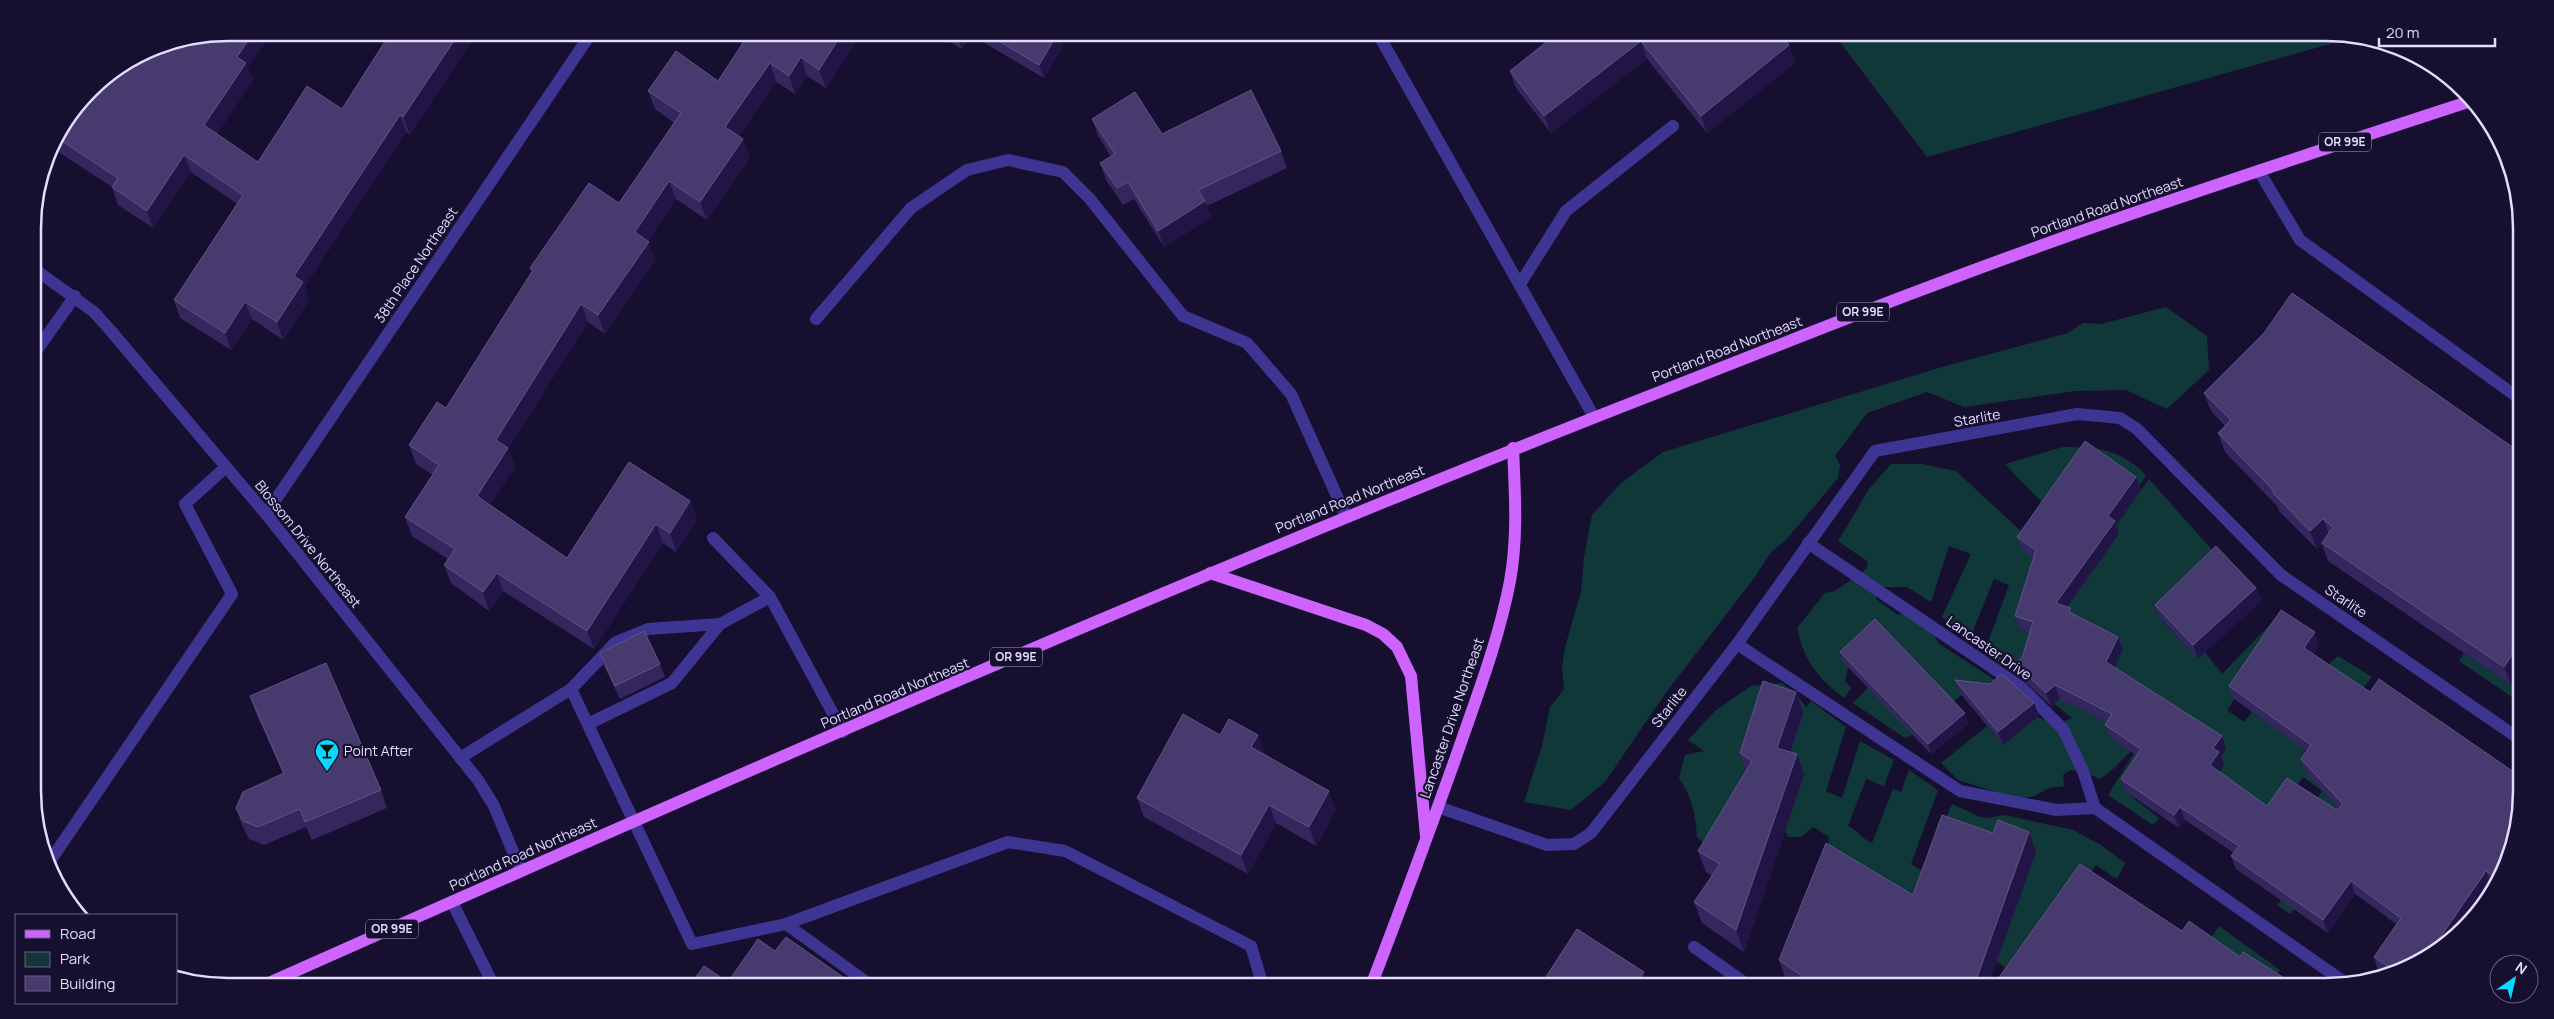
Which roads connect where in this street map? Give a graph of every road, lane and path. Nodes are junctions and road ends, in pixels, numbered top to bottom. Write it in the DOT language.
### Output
graph roads {
  1 [pos="586,41"];
  2 [pos="1382,41"];
  3 [pos="2464,103"];
  4 [pos="1672,126"];
  5 [pos="2259,171"];
  6 [pos="41,273"];
  7 [pos="1520,284"];
  8 [pos="75,296"];
  9 [pos="816,319"];
  10 [pos="41,344"];
  11 [pos="2513,394"];
  12 [pos="1594,417"];
  13 [pos="1513,448"];
  14 [pos="226,467"];
  15 [pos="266,514"];
  16 [pos="1346,516"];
  17 [pos="714,538"];
  18 [pos="1808,543"];
  19 [pos="1210,573"];
  20 [pos="770,597"];
  21 [pos="720,624"];
  22 [pos="1737,644"];
  23 [pos="571,689"];
  24 [pos="588,724"];
  25 [pos="843,732"];
  26 [pos="2513,734"];
  27 [pos="460,758"];
  28 [pos="1438,807"];
  29 [pos="2095,808"];
  30 [pos="635,822"];
  31 [pos="1426,843"];
  32 [pos="53,856"];
  33 [pos="521,871"];
  34 [pos="452,902"];
  35 [pos="786,924"];
  36 [pos="1694,947"];
  37 [pos="2337,977"];
  38 [pos="280,978"];
  39 [pos="490,978"];
  40 [pos="861,978"];
  41 [pos="1261,978"];
  42 [pos="1374,978"];
  43 [pos="1737,978"];
  1 -- 15 [label="street, 38th Place Northeast"];
  2 -- 7 [label="street"];
  3 -- 5 [label="main road, Portland Road Northeast / OR 99E"];
  4 -- 7 [label="street"];
  5 -- 11 [label="street"];
  5 -- 12 [label="main road, Portland Road Northeast / OR 99E"];
  6 -- 8 [label="street, Blossom Drive Northeast"];
  7 -- 12 [label="street"];
  8 -- 10 [label="street"];
  8 -- 14 [label="street, Blossom Drive Northeast"];
  9 -- 16 [label="street"];
  12 -- 13 [label="main road, Portland Road Northeast / OR 99E"];
  13 -- 16 [label="main road, Portland Road Northeast / OR 99E"];
  13 -- 28 [label="main road, Lancaster Drive Northeast"];
  14 -- 15 [label="street, Blossom Drive Northeast"];
  14 -- 32 [label="street"];
  15 -- 27 [label="street, Blossom Drive Northeast"];
  16 -- 19 [label="main road, Portland Road Northeast / OR 99E"];
  17 -- 20 [label="street"];
  18 -- 22 [label="street, Starlite"];
  18 -- 26 [label="street, Starlite"];
  18 -- 29 [label="street, Lancaster Drive"];
  19 -- 25 [label="main road, Portland Road Northeast / OR 99E"];
  19 -- 31 [label="main road"];
  20 -- 21 [label="street"];
  20 -- 25 [label="street"];
  21 -- 23 [label="street"];
  21 -- 24 [label="street"];
  22 -- 28 [label="street, Starlite"];
  22 -- 29 [label="street"];
  23 -- 24 [label="street"];
  23 -- 27 [label="street"];
  24 -- 30 [label="street"];
  25 -- 30 [label="main road, Portland Road Northeast / OR 99E"];
  27 -- 33 [label="street, Blossom Drive Northeast"];
  28 -- 31 [label="main road, Lancaster Drive Northeast"];
  29 -- 37 [label="street"];
  30 -- 33 [label="main road, Portland Road Northeast / OR 99E"];
  30 -- 35 [label="street"];
  31 -- 42 [label="main road, Lancaster Drive Northeast"];
  33 -- 34 [label="main road, Portland Road Northeast / OR 99E"];
  34 -- 38 [label="main road, Portland Road Northeast / OR 99E"];
  34 -- 39 [label="street"];
  35 -- 40 [label="street"];
  35 -- 41 [label="street"];
  36 -- 43 [label="street"];
}
